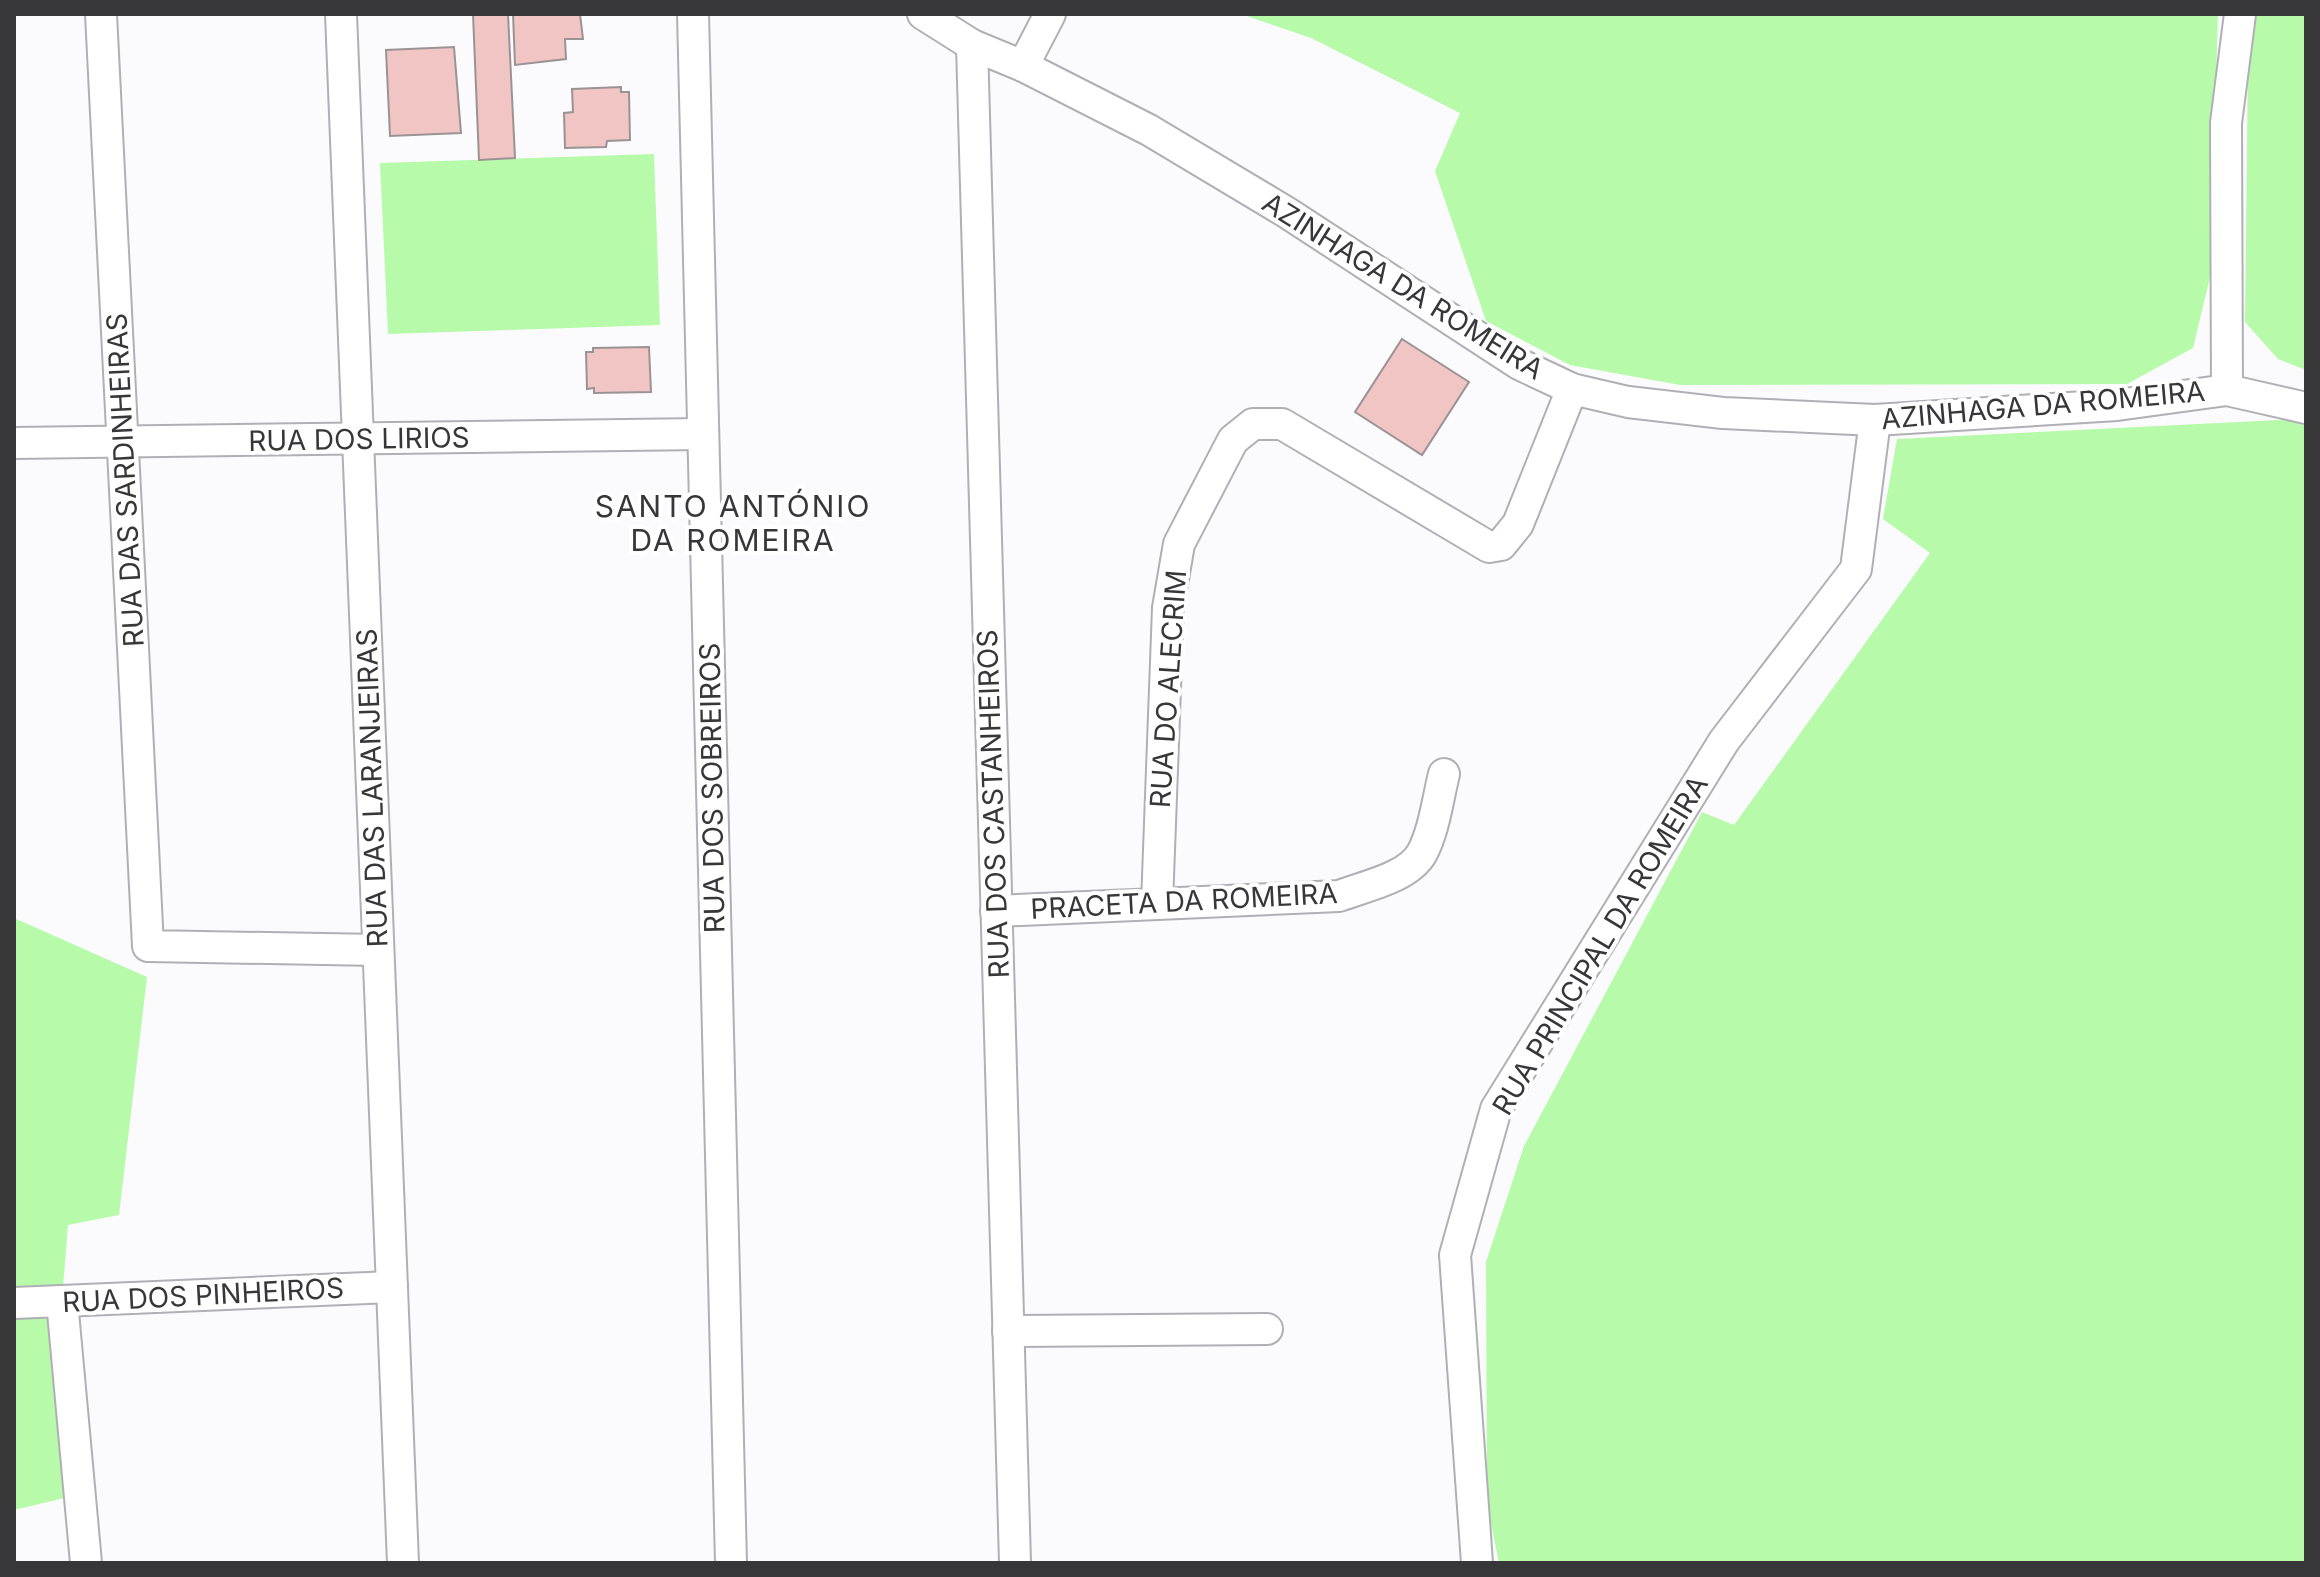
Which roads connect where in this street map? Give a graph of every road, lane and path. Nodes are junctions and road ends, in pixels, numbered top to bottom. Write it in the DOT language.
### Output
graph roads {
  1 [pos="101,14"];
  2 [pos="341,14"];
  3 [pos="693,14"];
  4 [pos="923,14"];
  5 [pos="1050,14"];
  6 [pos="2240,14"];
  7 [pos="972,45"];
  8 [pos="1023,66"];
  9 [pos="1572,389"];
  10 [pos="2227,390"];
  11 [pos="2306,408"];
  12 [pos="1875,420"];
  13 [pos="703,434"];
  14 [pos="358,439"];
  15 [pos="123,442"];
  16 [pos="14,443"];
  17 [pos="1444,774"];
  18 [pos="1157,904"];
  19 [pos="996,911"];
  20 [pos="378,950"];
  21 [pos="392,1287"];
  22 [pos="62,1301"];
  23 [pos="14,1303"];
  24 [pos="1267,1329"];
  25 [pos="1008,1331"];
  26 [pos="86,1563"];
  27 [pos="403,1563"];
  28 [pos="731,1563"];
  29 [pos="1015,1563"];
  30 [pos="1477,1563"];
  1 -- 15 [label="street, RUA DAS SARDINHEIRAS"];
  2 -- 14 [label="street, RUA DAS LARANJEIRAS"];
  3 -- 13 [label="street, RUA DOS SOBREIROS"];
  4 -- 7 [label="street, AZINHAGA DA ROMEIRA"];
  5 -- 8 [label="street"];
  6 -- 10 [label="street"];
  7 -- 8 [label="street, AZINHAGA DA ROMEIRA"];
  7 -- 19 [label="street, RUA DOS CASTANHEIROS"];
  8 -- 9 [label="street, AZINHAGA DA ROMEIRA"];
  9 -- 12 [label="street, AZINHAGA DA ROMEIRA"];
  9 -- 18 [label="street, RUA DO ALECRIM"];
  10 -- 11 [label="street, AZINHAGA DA ROMEIRA"];
  10 -- 12 [label="street, AZINHAGA DA ROMEIRA"];
  12 -- 30 [label="street, RUA PRINCIPAL DA ROMEIRA"];
  13 -- 14 [label="street, RUA DOS LIRIOS"];
  13 -- 28 [label="street, RUA DOS SOBREIROS"];
  14 -- 15 [label="street, RUA DOS LIRIOS"];
  14 -- 20 [label="street, RUA DAS LARANJEIRAS"];
  15 -- 16 [label="street, RUA DOS LIRIOS"];
  15 -- 20 [label="street, RUA DAS SARDINHEIRAS"];
  17 -- 18 [label="street, PRACETA DA ROMEIRA"];
  18 -- 19 [label="street, PRACETA DA ROMEIRA"];
  19 -- 25 [label="street, RUA DOS CASTANHEIROS"];
  20 -- 21 [label="street, RUA DAS LARANJEIRAS"];
  21 -- 22 [label="street, RUA DOS PINHEIROS"];
  21 -- 27 [label="street, RUA DAS LARANJEIRAS"];
  22 -- 23 [label="street, RUA DOS PINHEIROS"];
  22 -- 26 [label="street"];
  24 -- 25 [label="street"];
  25 -- 29 [label="street, RUA DOS CASTANHEIROS"];
}
